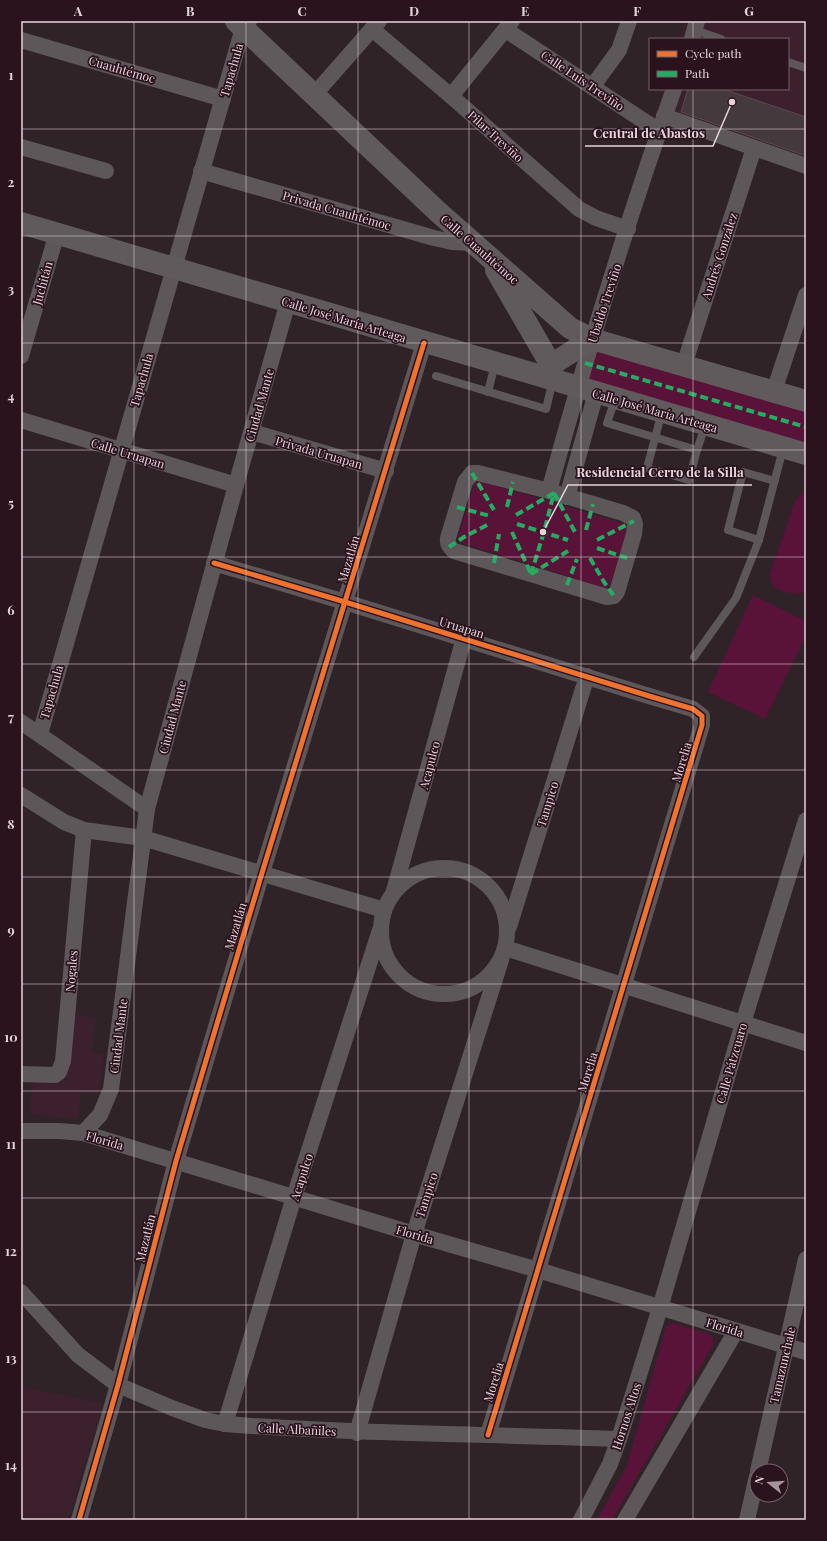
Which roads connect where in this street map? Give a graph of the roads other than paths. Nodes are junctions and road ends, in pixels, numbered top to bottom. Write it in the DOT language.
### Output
graph roads {
  1 [pos="630,21"];
  2 [pos="243,23"];
  3 [pos="375,25"];
  4 [pos="509,25"];
  5 [pos="695,30"];
  6 [pos="718,38"];
  7 [pos="21,40"];
  8 [pos="789,62"];
  9 [pos="806,68"];
  10 [pos="592,87"];
  11 [pos="674,90"];
  12 [pos="314,95"];
  13 [pos="451,96"];
  14 [pos="223,99"];
  15 [pos="662,124"];
  16 [pos="21,147"];
  17 [pos="754,148"];
  18 [pos="806,166"];
  19 [pos="106,171"];
  20 [pos="201,171"];
  21 [pos="21,223"];
  22 [pos="628,229"];
  23 [pos="57,234"];
  24 [pos="480,248"];
  25 [pos="173,268"];
  26 [pos="806,295"];
  27 [pos="288,302"];
  28 [pos="592,338"];
  29 [pos="424,342"];
  30 [pos="21,356"];
  31 [pos="495,364"];
  32 [pos="684,365"];
  33 [pos="552,373"];
  34 [pos="436,376"];
  35 [pos="488,392"];
  36 [pos="774,392"];
  37 [pos="596,393"];
  38 [pos="806,401"];
  39 [pos="662,412"];
  40 [pos="21,420"];
  41 [pos="706,424"];
  42 [pos="252,432"];
  43 [pos="656,437"];
  44 [pos="784,448"];
  45 [pos="120,450"];
  46 [pos="697,450"];
  47 [pos="806,454"];
  48 [pos="386,471"];
  49 [pos="775,481"];
  50 [pos="236,485"];
  51 [pos="549,491"];
  52 [pos="567,497"];
  53 [pos="759,540"];
  54 [pos="214,563"];
  55 [pos="345,602"];
  56 [pos="464,638"];
  57 [pos="694,657"];
  58 [pos="587,676"];
  59 [pos="702,716"];
  60 [pos="21,722"];
  61 [pos="40,734"];
  62 [pos="21,795"];
  63 [pos="147,809"];
  64 [pos="806,820"];
  65 [pos="84,830"];
  66 [pos="142,838"];
  67 [pos="262,873"];
  68 [pos="394,891"];
  69 [pos="384,910"];
  70 [pos="380,930"];
  71 [pos="508,931"];
  72 [pos="503,954"];
  73 [pos="623,986"];
  74 [pos="743,1023"];
  75 [pos="806,1043"];
  76 [pos="21,1074"];
  77 [pos="21,1131"];
  78 [pos="83,1133"];
  79 [pos="176,1161"];
  80 [pos="294,1197"];
  81 [pos="414,1234"];
  82 [pos="806,1259"];
  83 [pos="538,1270"];
  84 [pos="21,1292"];
  85 [pos="660,1308"];
  86 [pos="736,1331"];
  87 [pos="786,1346"];
  88 [pos="806,1352"];
  89 [pos="118,1385"];
  90 [pos="225,1424"];
  91 [pos="357,1433"];
  92 [pos="488,1434"];
  93 [pos="619,1439"];
  94 [pos="760,1463"];
  95 [pos="751,1503"];
  96 [pos="79,1520"];
  97 [pos="581,1520"];
  98 [pos="625,1520"];
  99 [pos="747,1520"];
  1 -- 10 [label="street"];
  2 -- 12 [label="street, Calle Cuauhtémoc"];
  2 -- 14 [label="street, Tapachula"];
  3 -- 12 [label="street"];
  3 -- 13 [label="street, Pilar Treviño"];
  4 -- 10 [label="street, Calle Luis Treviño"];
  4 -- 13 [label="street"];
  5 -- 6 [label="lane"];
  7 -- 14 [label="street, Cuauhtémoc"];
  8 -- 9 [label="lane"];
  10 -- 15 [label="street, Calle Luis Treviño"];
  11 -- 15 [label="street, Ubaldo Treviño"];
  12 -- 24 [label="street, Calle Cuauhtémoc"];
  13 -- 22 [label="street, Pilar Treviño"];
  14 -- 20 [label="street, Tapachula"];
  15 -- 17 [label="street, Calle Luis Treviño"];
  15 -- 22 [label="street, Ubaldo Treviño"];
  16 -- 19 [label="street"];
  17 -- 18 [label="street, Calle Luis Treviño"];
  17 -- 32 [label="street, Andrés González"];
  20 -- 24 [label="street, Privada Cuauhtémoc"];
  20 -- 25 [label="street, Tapachula"];
  21 -- 23 [label="street, Calle José María Arteaga"];
  22 -- 28 [label="street, Ubaldo Treviño"];
  23 -- 25 [label="street, Calle José María Arteaga"];
  23 -- 30 [label="street, Juchitán"];
  24 -- 28 [label="street, Calle Cuauhtémoc"];
  24 -- 33 [label="street"];
  25 -- 27 [label="street, Calle José María Arteaga"];
  25 -- 45 [label="street, Tapachula"];
  26 -- 36 [label="street"];
  27 -- 29 [label="street, Calle José María Arteaga"];
  27 -- 42 [label="street, Ciudad Mante"];
  28 -- 32 [label="street, Calle Cuauhtémoc"];
  28 -- 33 [label="street"];
  28 -- 37 [label="street, Ubaldo Treviño"];
  29 -- 31 [label="street, Calle José María Arteaga"];
  29 -- 48 [label="street, Mazatlán"];
  31 -- 33 [label="street, Calle José María Arteaga"];
  31 -- 35 [label="lane"];
  32 -- 36 [label="street, Calle Cuauhtémoc"];
  33 -- 35 [label="lane"];
  33 -- 37 [label="street, Calle José María Arteaga"];
  34 -- 35 [label="lane"];
  36 -- 38 [label="street"];
  37 -- 39 [label="street, Calle José María Arteaga"];
  37 -- 43 [label="lane"];
  37 -- 51 [label="street, Ubaldo Treviño"];
  37 -- 52 [label="street, Ubaldo Treviño"];
  39 -- 41 [label="street, Calle José María Arteaga"];
  39 -- 43 [label="lane"];
  40 -- 45 [label="street, Calle Uruapan"];
  41 -- 44 [label="street, Calle José María Arteaga"];
  41 -- 46 [label="lane"];
  42 -- 48 [label="street, Privada Uruapan"];
  42 -- 50 [label="street, Ciudad Mante"];
  43 -- 46 [label="lane"];
  43 -- 46 [label="lane"];
  44 -- 47 [label="street, Calle José María Arteaga"];
  44 -- 49 [label="lane"];
  45 -- 50 [label="street, Calle Uruapan"];
  45 -- 61 [label="street, Tapachula"];
  48 -- 55 [label="street, Mazatlán"];
  49 -- 53 [label="lane"];
  49 -- 53 [label="lane"];
  50 -- 54 [label="street, Ciudad Mante"];
  51 -- 52 [label="street"];
  51 -- 52 [label="street"];
  53 -- 57 [label="lane"];
  54 -- 55 [label="street, Uruapan"];
  54 -- 63 [label="street, Ciudad Mante"];
  55 -- 56 [label="street, Uruapan"];
  55 -- 67 [label="street, Mazatlán"];
  56 -- 58 [label="street, Uruapan"];
  56 -- 68 [label="street, Acapulco"];
  58 -- 59 [label="street, Uruapan"];
  58 -- 71 [label="street, Tampico"];
  59 -- 73 [label="street, Morelia"];
  60 -- 61 [label="street"];
  61 -- 63 [label="street"];
  62 -- 65 [label="street"];
  63 -- 66 [label="street, Ciudad Mante"];
  64 -- 74 [label="street, Calle Pátzcuaro"];
  65 -- 66 [label="street"];
  65 -- 76 [label="street, Nogales"];
  66 -- 67 [label="street"];
  66 -- 78 [label="street, Ciudad Mante"];
  67 -- 69 [label="street"];
  67 -- 79 [label="street, Mazatlán"];
  68 -- 69 [label="street"];
  68 -- 71 [label="street"];
  69 -- 70 [label="street"];
  70 -- 72 [label="street"];
  70 -- 80 [label="street, Acapulco"];
  71 -- 72 [label="street"];
  72 -- 73 [label="street"];
  72 -- 81 [label="street, Tampico"];
  73 -- 74 [label="street"];
  73 -- 83 [label="street, Morelia"];
  74 -- 75 [label="street"];
  74 -- 85 [label="street, Calle Pátzcuaro"];
  77 -- 78 [label="street, Florida"];
  78 -- 79 [label="street, Florida"];
  79 -- 80 [label="street, Florida"];
  79 -- 89 [label="street, Mazatlán"];
  80 -- 81 [label="street, Florida"];
  80 -- 90 [label="street, Acapulco"];
  81 -- 83 [label="street, Florida"];
  81 -- 91 [label="street, Tampico"];
  82 -- 87 [label="street, Tamazunchale"];
  83 -- 85 [label="street, Florida"];
  83 -- 92 [label="street, Morelia"];
  84 -- 89 [label="street, Calle Albañiles"];
  85 -- 86 [label="street, Florida"];
  85 -- 93 [label="street, Hornos Altos"];
  86 -- 87 [label="street, Florida"];
  86 -- 98 [label="street"];
  87 -- 88 [label="street, Florida"];
  87 -- 94 [label="street, Tamazunchale"];
  89 -- 90 [label="street, Calle Albañiles"];
  89 -- 96 [label="street, Mazatlán"];
  90 -- 91 [label="street, Calle Albañiles"];
  91 -- 92 [label="street, Calle Albañiles"];
  92 -- 93 [label="street, Calle Albañiles"];
  93 -- 97 [label="street, Hornos Altos"];
  95 -- 99 [label="street"];
}
